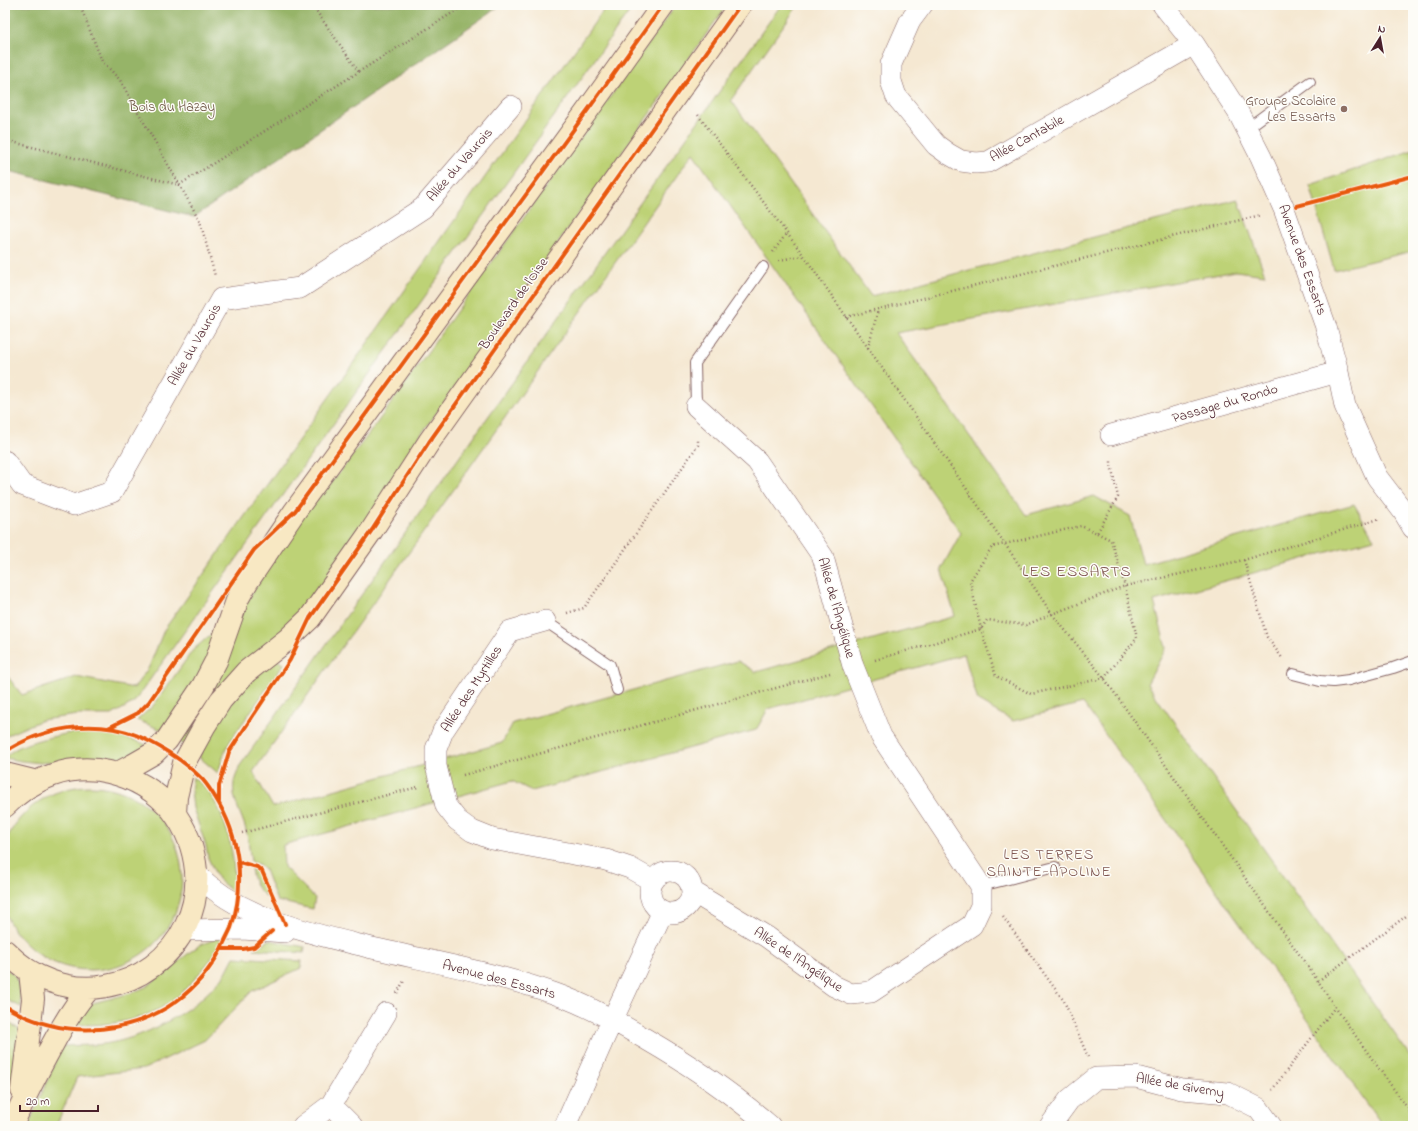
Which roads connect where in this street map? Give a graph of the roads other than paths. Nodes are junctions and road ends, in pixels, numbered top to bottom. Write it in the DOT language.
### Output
graph roads {
  1 [pos="663,5"];
  2 [pos="740,5"];
  3 [pos="922,5"];
  4 [pos="1163,5"];
  5 [pos="1194,44"];
  6 [pos="1310,82"];
  7 [pos="511,106"];
  8 [pos="1246,129"];
  9 [pos="765,264"];
  10 [pos="1338,372"];
  11 [pos="696,406"];
  12 [pos="1111,435"];
  13 [pos="5,461"];
  14 [pos="1410,516"];
  15 [pos="545,621"];
  16 [pos="1413,661"];
  17 [pos="1293,674"];
  18 [pos="617,690"];
  19 [pos="5,774"];
  20 [pos="116,774"];
  21 [pos="37,782"];
  22 [pos="5,806"];
  23 [pos="175,814"];
  24 [pos="1055,866"];
  25 [pos="196,874"];
  26 [pos="653,881"];
  27 [pos="981,886"];
  28 [pos="692,892"];
  29 [pos="663,911"];
  30 [pos="183,930"];
  31 [pos="314,934"];
  32 [pos="5,951"];
  33 [pos="30,972"];
  34 [pos="90,988"];
  35 [pos="386,1013"];
  36 [pos="612,1019"];
  37 [pos="331,1105"];
  38 [pos="16,1117"];
  39 [pos="303,1126"];
  40 [pos="352,1126"];
  41 [pos="565,1126"];
  42 [pos="770,1126"];
  43 [pos="1050,1126"];
  44 [pos="1272,1126"];
  1 -- 20 [label="main road"];
  2 -- 23 [label="main road, Boulevard de l'Oise"];
  3 -- 5 [label="street, Allée Cantabile"];
  4 -- 5 [label="street, Avenue des Essarts"];
  5 -- 8 [label="street, Avenue des Essarts"];
  6 -- 8 [label="lane"];
  7 -- 13 [label="street, Allée du Vaurois"];
  8 -- 10 [label="street, Avenue des Essarts"];
  9 -- 11 [label="lane"];
  10 -- 12 [label="street, Passage du Rondo"];
  10 -- 14 [label="street, Avenue des Essarts"];
  11 -- 27 [label="street, Allée de l'Angélique"];
  15 -- 18 [label="lane"];
  15 -- 26 [label="street, Allée des Myrtilles"];
  16 -- 17 [label="lane"];
  19 -- 21 [label="main road"];
  20 -- 21 [label="main road"];
  20 -- 23 [label="main road"];
  21 -- 22 [label="main road"];
  23 -- 25 [label="main road"];
  24 -- 27 [label="lane"];
  25 -- 30 [label="main road"];
  25 -- 31 [label="street, Avenue des Essarts"];
  26 -- 28 [label="street"];
  26 -- 29 [label="street"];
  27 -- 28 [label="street, Allée de l'Angélique"];
  28 -- 29 [label="street"];
  29 -- 36 [label="street"];
  30 -- 31 [label="street, Avenue des Essarts"];
  30 -- 34 [label="main road"];
  31 -- 36 [label="street, Avenue des Essarts"];
  32 -- 33 [label="main road"];
  33 -- 34 [label="main road"];
  33 -- 38 [label="main road"];
  34 -- 38 [label="main road"];
  35 -- 37 [label="street"];
  36 -- 41 [label="street"];
  36 -- 42 [label="street, Avenue des Essarts"];
  37 -- 39 [label="street"];
  37 -- 40 [label="street"];
  43 -- 44 [label="street, Allée de Giverny"];
}
